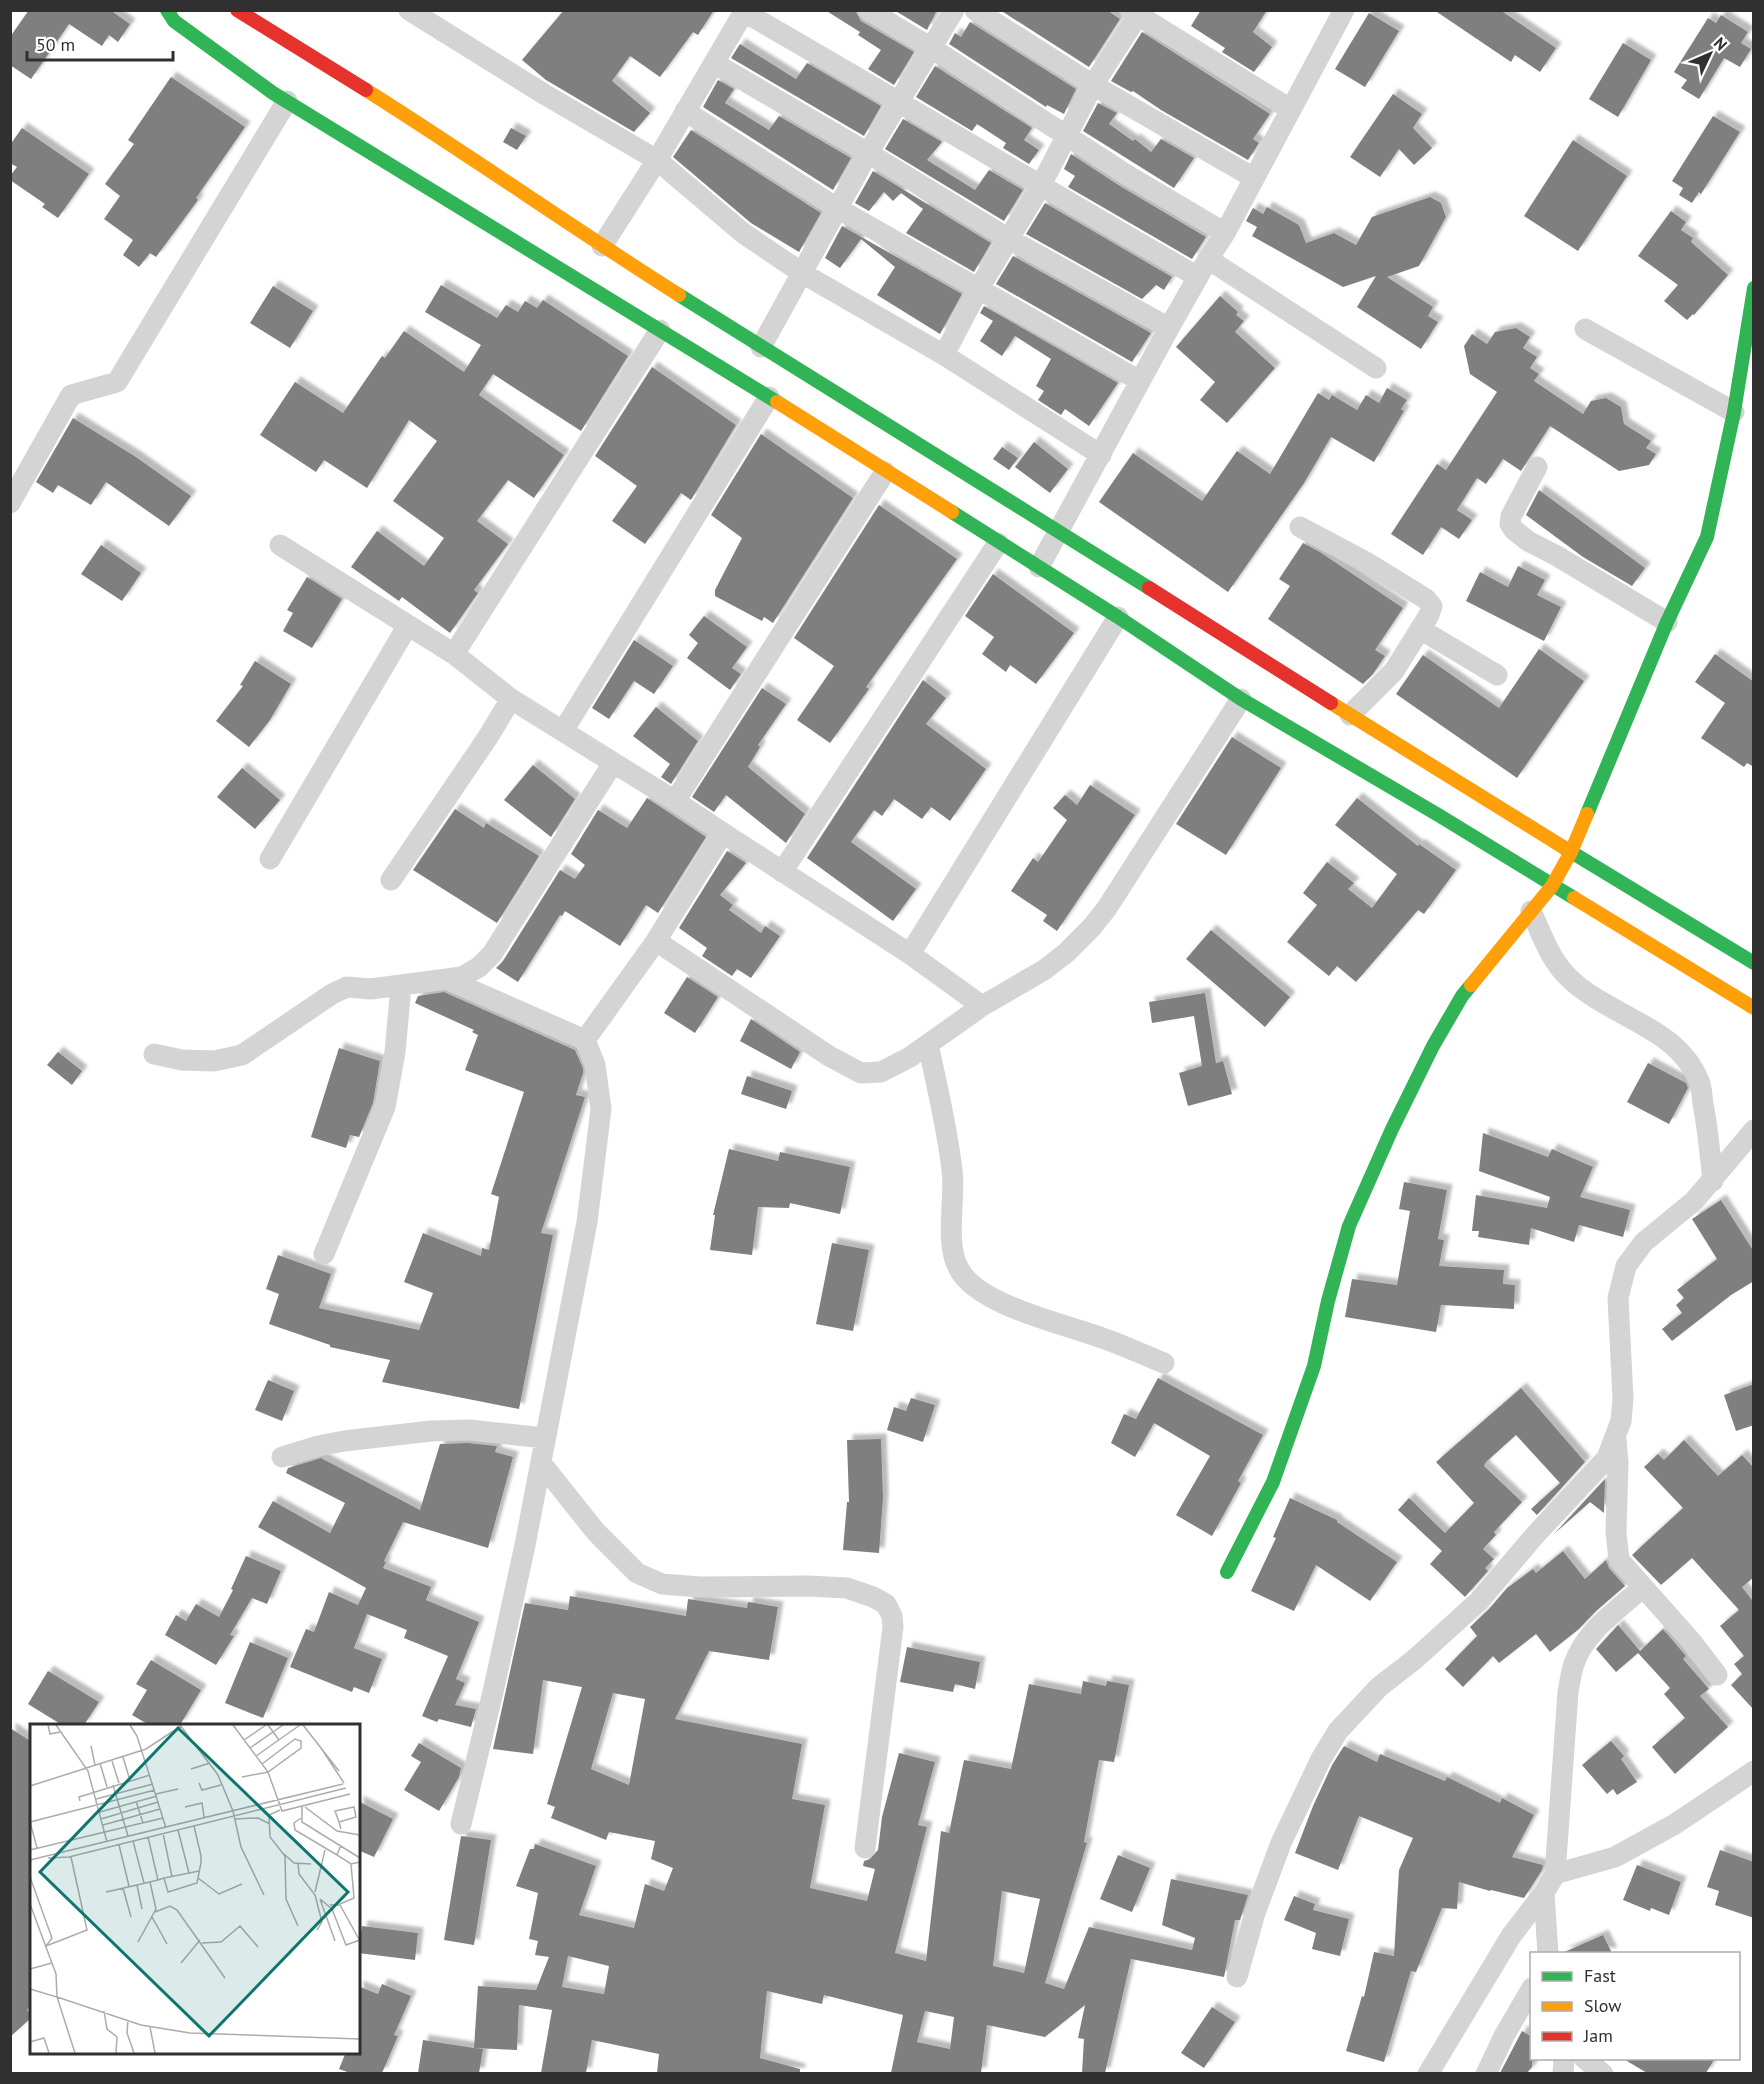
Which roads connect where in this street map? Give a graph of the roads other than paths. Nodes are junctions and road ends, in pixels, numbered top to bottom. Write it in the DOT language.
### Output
graph roads {
  1 [pos="167,10"];
  2 [pos="237,10"];
  3 [pos="409,10"];
  4 [pos="868,10"];
  5 [pos="954,10"];
  6 [pos="975,10"];
  7 [pos="1344,10"];
  8 [pos="744,11"];
  9 [pos="1134,13"];
  10 [pos="933,49"];
  11 [pos="714,63"];
  12 [pos="1094,85"];
  13 [pos="287,101"];
  14 [pos="899,101"];
  15 [pos="1290,109"];
  16 [pos="686,111"];
  17 [pos="1066,137"];
  18 [pos="868,153"];
  19 [pos="657,160"];
  20 [pos="1254,178"];
  21 [pos="1040,187"];
  22 [pos="837,208"];
  23 [pos="1225,233"];
  24 [pos="1009,239"];
  25 [pos="602,246"];
  26 [pos="1203,268"];
  27 [pos="802,273"];
  28 [pos="979,288"];
  29 [pos="1754,288"];
  30 [pos="1169,328"];
  31 [pos="1585,329"];
  32 [pos="660,330"];
  33 [pos="761,347"];
  34 [pos="944,355"];
  35 [pos="1376,368"];
  36 [pos="1140,381"];
  37 [pos="769,398"];
  38 [pos="1734,412"];
  39 [pos="1101,455"];
  40 [pos="1537,467"];
  41 [pos="885,472"];
  42 [pos="10,503"];
  43 [pos="1300,527"];
  44 [pos="1059,531"];
  45 [pos="998,543"];
  46 [pos="280,545"];
  47 [pos="1039,567"];
  48 [pos="1118,617"];
  49 [pos="1667,622"];
  50 [pos="408,625"];
  51 [pos="1420,629"];
  52 [pos="453,654"];
  53 [pos="1497,675"];
  54 [pos="511,699"];
  55 [pos="1241,699"];
  56 [pos="1350,715"];
  57 [pos="563,731"];
  58 [pos="613,763"];
  59 [pos="675,801"];
  60 [pos="723,833"];
  61 [pos="1570,852"];
  62 [pos="270,859"];
  63 [pos="782,872"];
  64 [pos="391,880"];
  65 [pos="1552,886"];
  66 [pos="1531,911"];
  67 [pos="656,941"];
  68 [pos="910,954"];
  69 [pos="1754,963"];
  70 [pos="446,980"];
  71 [pos="401,987"];
  72 [pos="982,1006"];
  73 [pos="1754,1008"];
  74 [pos="585,1040"];
  75 [pos="928,1044"];
  76 [pos="154,1054"];
  77 [pos="1754,1130"];
  78 [pos="1713,1181"];
  79 [pos="324,1254"];
  80 [pos="1164,1363"];
  81 [pos="545,1438"];
  82 [pos="1616,1438"];
  83 [pos="282,1457"];
  84 [pos="541,1462"];
  85 [pos="1227,1572"];
  86 [pos="1643,1587"];
  87 [pos="1717,1675"];
  88 [pos="1754,1771"];
  89 [pos="461,1824"];
  90 [pos="865,1848"];
  91 [pos="1555,1874"];
  92 [pos="1544,1893"];
  93 [pos="1548,1952"];
  94 [pos="1237,1977"];
  95 [pos="1530,1991"];
  96 [pos="1587,2060"];
  97 [pos="1428,2073"];
  98 [pos="1486,2073"];
  99 [pos="1603,2073"];
  1 -- 13 [label="main road"];
  2 -- 25 [label="main road"];
  3 -- 19 [label="street"];
  4 -- 10 [label="street"];
  5 -- 10 [label="street"];
  6 -- 12 [label="street"];
  7 -- 15 [label="street"];
  8 -- 11 [label="street"];
  8 -- 14 [label="street"];
  9 -- 12 [label="street"];
  9 -- 15 [label="street"];
  10 -- 14 [label="street"];
  10 -- 17 [label="street"];
  11 -- 16 [label="street"];
  11 -- 18 [label="street"];
  12 -- 17 [label="street"];
  12 -- 20 [label="street"];
  13 -- 32 [label="main road"];
  13 -- 42 [label="street"];
  14 -- 18 [label="street"];
  14 -- 21 [label="street"];
  15 -- 20 [label="street"];
  16 -- 19 [label="street"];
  16 -- 22 [label="street"];
  17 -- 21 [label="street"];
  17 -- 23 [label="street"];
  18 -- 22 [label="street"];
  18 -- 24 [label="street"];
  19 -- 25 [label="street"];
  19 -- 27 [label="street"];
  20 -- 23 [label="street"];
  21 -- 24 [label="street"];
  21 -- 26 [label="street"];
  22 -- 27 [label="street"];
  22 -- 28 [label="street"];
  23 -- 26 [label="street"];
  24 -- 28 [label="street"];
  24 -- 30 [label="street"];
  25 -- 33 [label="main road"];
  26 -- 30 [label="street"];
  26 -- 35 [label="street"];
  27 -- 33 [label="street"];
  27 -- 34 [label="street"];
  28 -- 34 [label="street"];
  28 -- 36 [label="street"];
  29 -- 38 [label="main road"];
  30 -- 36 [label="street"];
  31 -- 38 [label="street"];
  32 -- 37 [label="main road"];
  32 -- 52 [label="street"];
  33 -- 44 [label="main road"];
  34 -- 39 [label="street"];
  36 -- 39 [label="street"];
  37 -- 41 [label="main road"];
  37 -- 57 [label="street"];
  38 -- 49 [label="main road"];
  39 -- 44 [label="street"];
  40 -- 49 [label="street"];
  41 -- 45 [label="main road"];
  41 -- 59 [label="street"];
  43 -- 51 [label="street"];
  44 -- 47 [label="street"];
  44 -- 56 [label="main road"];
  45 -- 47 [label="main road"];
  45 -- 63 [label="street"];
  46 -- 50 [label="street"];
  47 -- 48 [label="main road"];
  48 -- 55 [label="main road"];
  48 -- 68 [label="street"];
  49 -- 61 [label="main road"];
  50 -- 52 [label="street"];
  50 -- 62 [label="street"];
  51 -- 53 [label="street"];
  51 -- 56 [label="street"];
  52 -- 54 [label="street"];
  54 -- 57 [label="street"];
  54 -- 64 [label="street"];
  55 -- 65 [label="main road"];
  55 -- 72 [label="street"];
  56 -- 61 [label="main road"];
  57 -- 58 [label="street"];
  58 -- 59 [label="street"];
  58 -- 70 [label="street"];
  59 -- 60 [label="street"];
  60 -- 63 [label="street"];
  60 -- 67 [label="street"];
  61 -- 65 [label="main road"];
  61 -- 69 [label="main road"];
  63 -- 68 [label="street"];
  65 -- 66 [label="main road"];
  65 -- 73 [label="main road"];
  66 -- 78 [label="street"];
  66 -- 85 [label="main road"];
  67 -- 74 [label="street"];
  67 -- 75 [label="street"];
  68 -- 72 [label="street"];
  70 -- 71 [label="street"];
  70 -- 74 [label="street"];
  71 -- 76 [label="street"];
  71 -- 79 [label="street"];
  72 -- 75 [label="street"];
  74 -- 81 [label="street"];
  75 -- 80 [label="street"];
  77 -- 78 [label="street"];
  78 -- 82 [label="street"];
  81 -- 83 [label="street"];
  81 -- 84 [label="street"];
  82 -- 86 [label="street"];
  82 -- 94 [label="street"];
  84 -- 89 [label="street"];
  84 -- 90 [label="street"];
  86 -- 87 [label="street"];
  86 -- 91 [label="street"];
  88 -- 91 [label="street"];
  91 -- 92 [label="street"];
  92 -- 93 [label="street"];
  92 -- 97 [label="street"];
  95 -- 98 [label="street"];
  96 -- 99 [label="street"];
}
